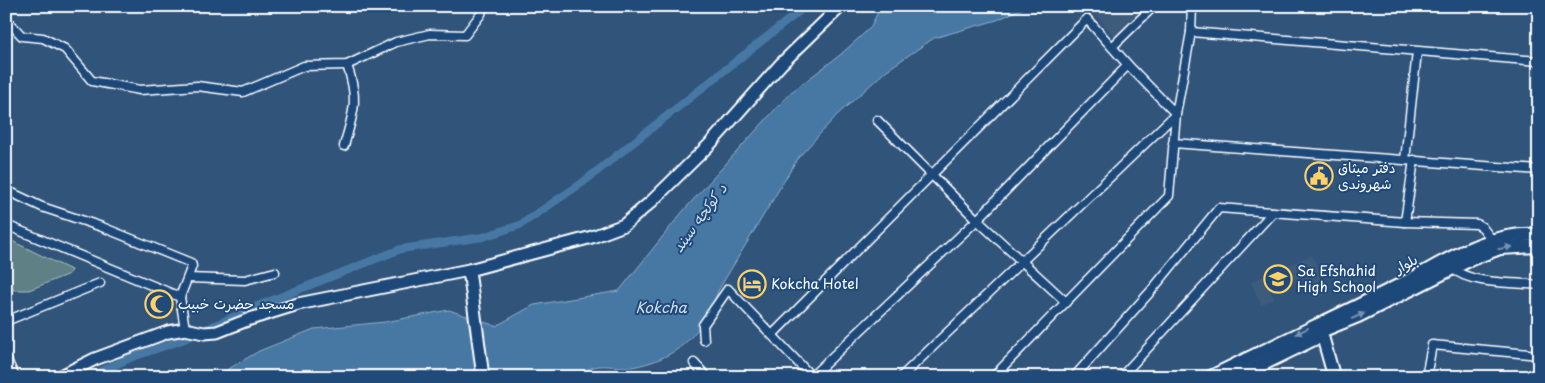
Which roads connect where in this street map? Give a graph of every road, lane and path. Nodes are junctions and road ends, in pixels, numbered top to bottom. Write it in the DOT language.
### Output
graph roads {
  1 [pos="483,6"];
  2 [pos="841,6"];
  3 [pos="1154,6"];
  4 [pos="1192,6"];
  5 [pos="6,19"];
  6 [pos="1191,32"];
  7 [pos="1112,47"];
  8 [pos="1417,52"];
  9 [pos="1539,61"];
  10 [pos="347,65"];
  11 [pos="1128,65"];
  12 [pos="1176,114"];
  13 [pos="877,120"];
  14 [pos="1173,142"];
  15 [pos="344,146"];
  16 [pos="1405,160"];
  17 [pos="1414,160"];
  18 [pos="1539,170"];
  19 [pos="933,175"];
  20 [pos="6,190"];
  21 [pos="1273,212"];
  22 [pos="977,220"];
  23 [pos="1405,222"];
  24 [pos="6,226"];
  25 [pos="1539,235"];
  26 [pos="1492,240"];
  27 [pos="1539,246"];
  28 [pos="1021,262"];
  29 [pos="1452,268"];
  30 [pos="469,270"];
  31 [pos="275,272"];
  32 [pos="188,278"];
  33 [pos="100,283"];
  34 [pos="1539,285"];
  35 [pos="1404,288"];
  36 [pos="180,297"];
  37 [pos="1066,302"];
  38 [pos="6,321"];
  39 [pos="185,329"];
  40 [pos="1321,330"];
  41 [pos="772,335"];
  42 [pos="704,340"];
  43 [pos="1539,355"];
  44 [pos="6,358"];
  45 [pos="694,363"];
  46 [pos="15,377"];
  47 [pos="58,377"];
  48 [pos="483,377"];
  49 [pos="707,377"];
  50 [pos="811,377"];
  51 [pos="901,377"];
  52 [pos="993,377"];
  53 [pos="1074,377"];
  54 [pos="1121,377"];
  55 [pos="1211,377"];
  56 [pos="1237,377"];
  57 [pos="1334,377"];
  58 [pos="1426,377"];
  1 -- 10 [label="street"];
  2 -- 30 [label="street"];
  3 -- 7 [label="street"];
  4 -- 6 [label="street"];
  5 -- 10 [label="street"];
  6 -- 8 [label="street"];
  6 -- 12 [label="street"];
  7 -- 11 [label="street"];
  7 -- 19 [label="street"];
  8 -- 9 [label="street"];
  8 -- 16 [label="street"];
  10 -- 15 [label="street"];
  11 -- 12 [label="street"];
  11 -- 22 [label="street"];
  12 -- 14 [label="street"];
  12 -- 28 [label="street"];
  13 -- 19 [label="street"];
  14 -- 16 [label="street"];
  14 -- 37 [label="street"];
  16 -- 17 [label="street"];
  17 -- 18 [label="street"];
  17 -- 23 [label="street"];
  19 -- 22 [label="street"];
  19 -- 41 [label="street"];
  20 -- 32 [label="street"];
  21 -- 23 [label="street"];
  21 -- 53 [label="street"];
  21 -- 54 [label="street"];
  22 -- 28 [label="street"];
  22 -- 50 [label="street"];
  23 -- 26 [label="street"];
  24 -- 36 [label="street"];
  25 -- 26 [label="main road, بلوار"];
  26 -- 35 [label="main road, بلوار"];
  29 -- 27 [label="main road, بلوار, one-way"];
  28 -- 37 [label="street"];
  28 -- 51 [label="street"];
  29 -- 34 [label="street"];
  29 -- 35 [label="main road, بلوار"];
  30 -- 39 [label="street"];
  30 -- 48 [label="street"];
  31 -- 32 [label="street"];
  32 -- 36 [label="street"];
  33 -- 38 [label="street"];
  40 -- 35 [label="main road, بلوار, one-way"];
  35 -- 55 [label="main road, بلوار, one-way"];
  36 -- 39 [label="street"];
  37 -- 52 [label="street"];
  39 -- 47 [label="street"];
  40 -- 56 [label="main road, بلوار"];
  40 -- 57 [label="street"];
  41 -- 42 [label="street"];
  41 -- 50 [label="street"];
  43 -- 58 [label="street"];
  44 -- 46 [label="street"];
  45 -- 49 [label="street"];
}
